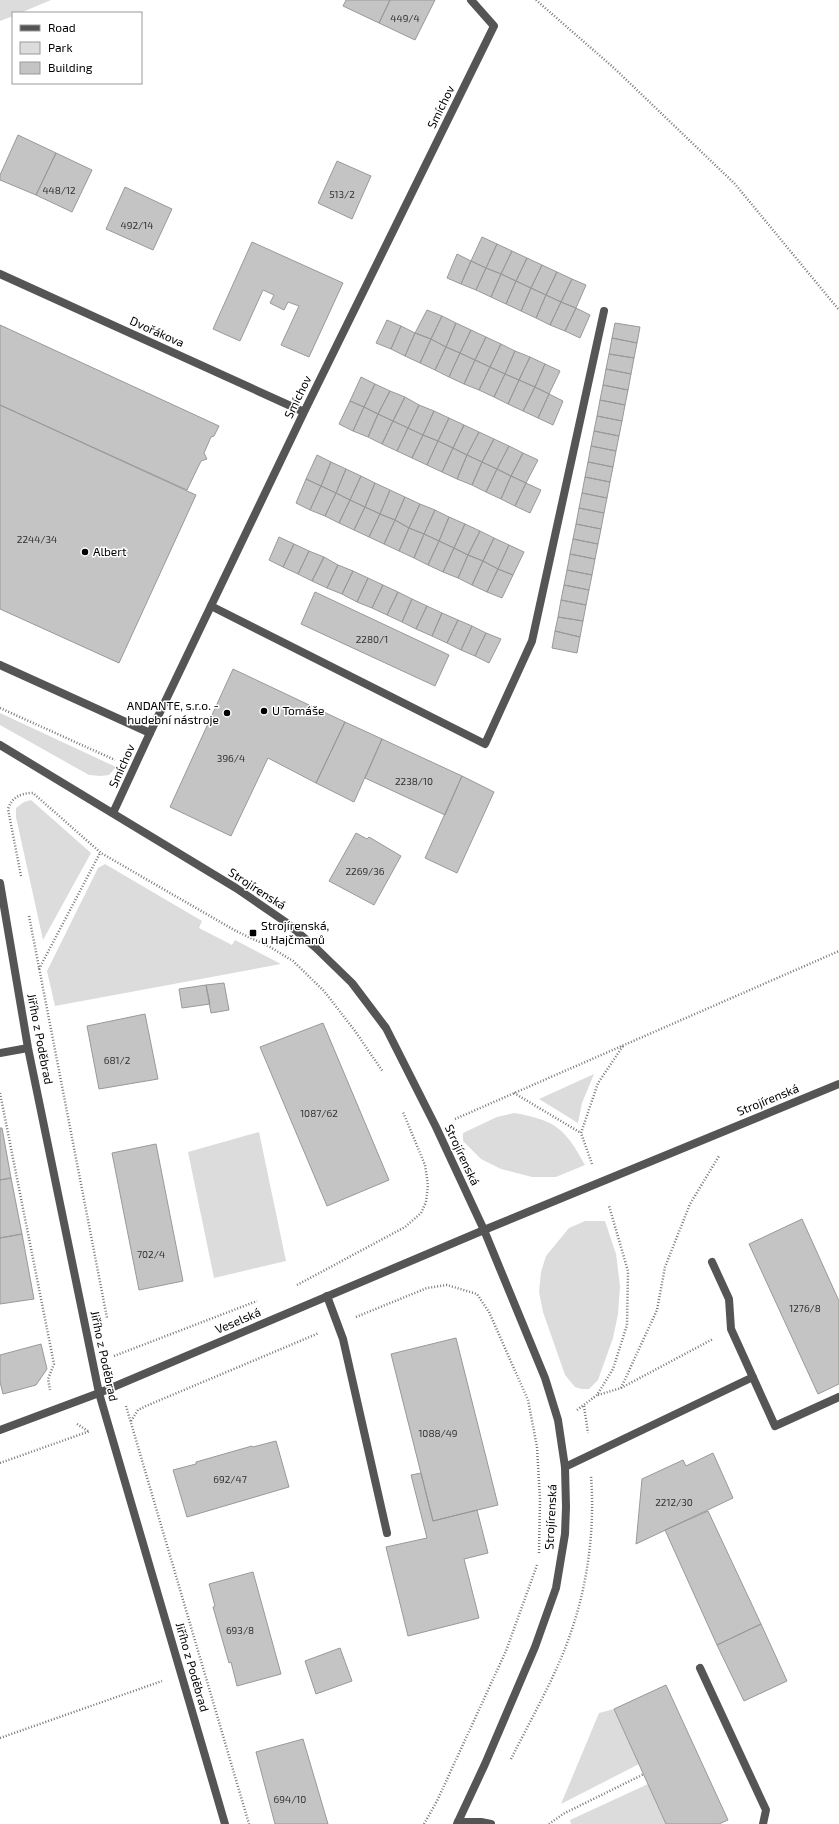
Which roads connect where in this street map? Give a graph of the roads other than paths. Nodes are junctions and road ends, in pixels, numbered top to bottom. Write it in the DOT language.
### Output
graph roads {
  1 [pos="471,0"];
  2 [pos="0,274"];
  3 [pos="604,311"];
  4 [pos="304,412"];
  5 [pos="211,606"];
  6 [pos="0,666"];
  7 [pos="150,733"];
  8 [pos="0,745"];
  9 [pos="114,813"];
  10 [pos="0,883"];
  11 [pos="28,1048"];
  12 [pos="0,1053"];
  13 [pos="839,1084"];
  14 [pos="484,1230"];
  15 [pos="712,1262"];
  16 [pos="327,1296"];
  17 [pos="753,1377"];
  18 [pos="99,1393"];
  19 [pos="839,1397"];
  20 [pos="0,1430"];
  21 [pos="565,1467"];
  22 [pos="387,1533"];
  23 [pos="700,1668"];
  24 [pos="459,1823"];
  25 [pos="226,1824"];
  26 [pos="491,1824"];
  27 [pos="763,1824"];
  1 -- 4 [label="street, Smíchov"];
  2 -- 4 [label="street, Dvořákova"];
  3 -- 5 [label="street"];
  4 -- 5 [label="street, Smíchov"];
  5 -- 7 [label="street, Smíchov"];
  6 -- 7 [label="street"];
  7 -- 9 [label="street, Smíchov"];
  8 -- 9 [label="street, Strojírenská"];
  9 -- 14 [label="street, Strojírenská"];
  10 -- 11 [label="street, Jiřího z Poděbrad"];
  11 -- 12 [label="street"];
  11 -- 18 [label="street, Jiřího z Poděbrad"];
  13 -- 14 [label="street, Strojírenská"];
  14 -- 16 [label="street, Veselská"];
  14 -- 21 [label="street, Strojírenská"];
  15 -- 17 [label="street"];
  16 -- 18 [label="street, Veselská"];
  16 -- 22 [label="street"];
  17 -- 19 [label="street"];
  17 -- 21 [label="street"];
  18 -- 20 [label="street, Veselská"];
  18 -- 25 [label="street, Jiřího z Poděbrad"];
  21 -- 24 [label="street, Strojírenská"];
  23 -- 27 [label="street"];
  24 -- 26 [label="street"];
}
